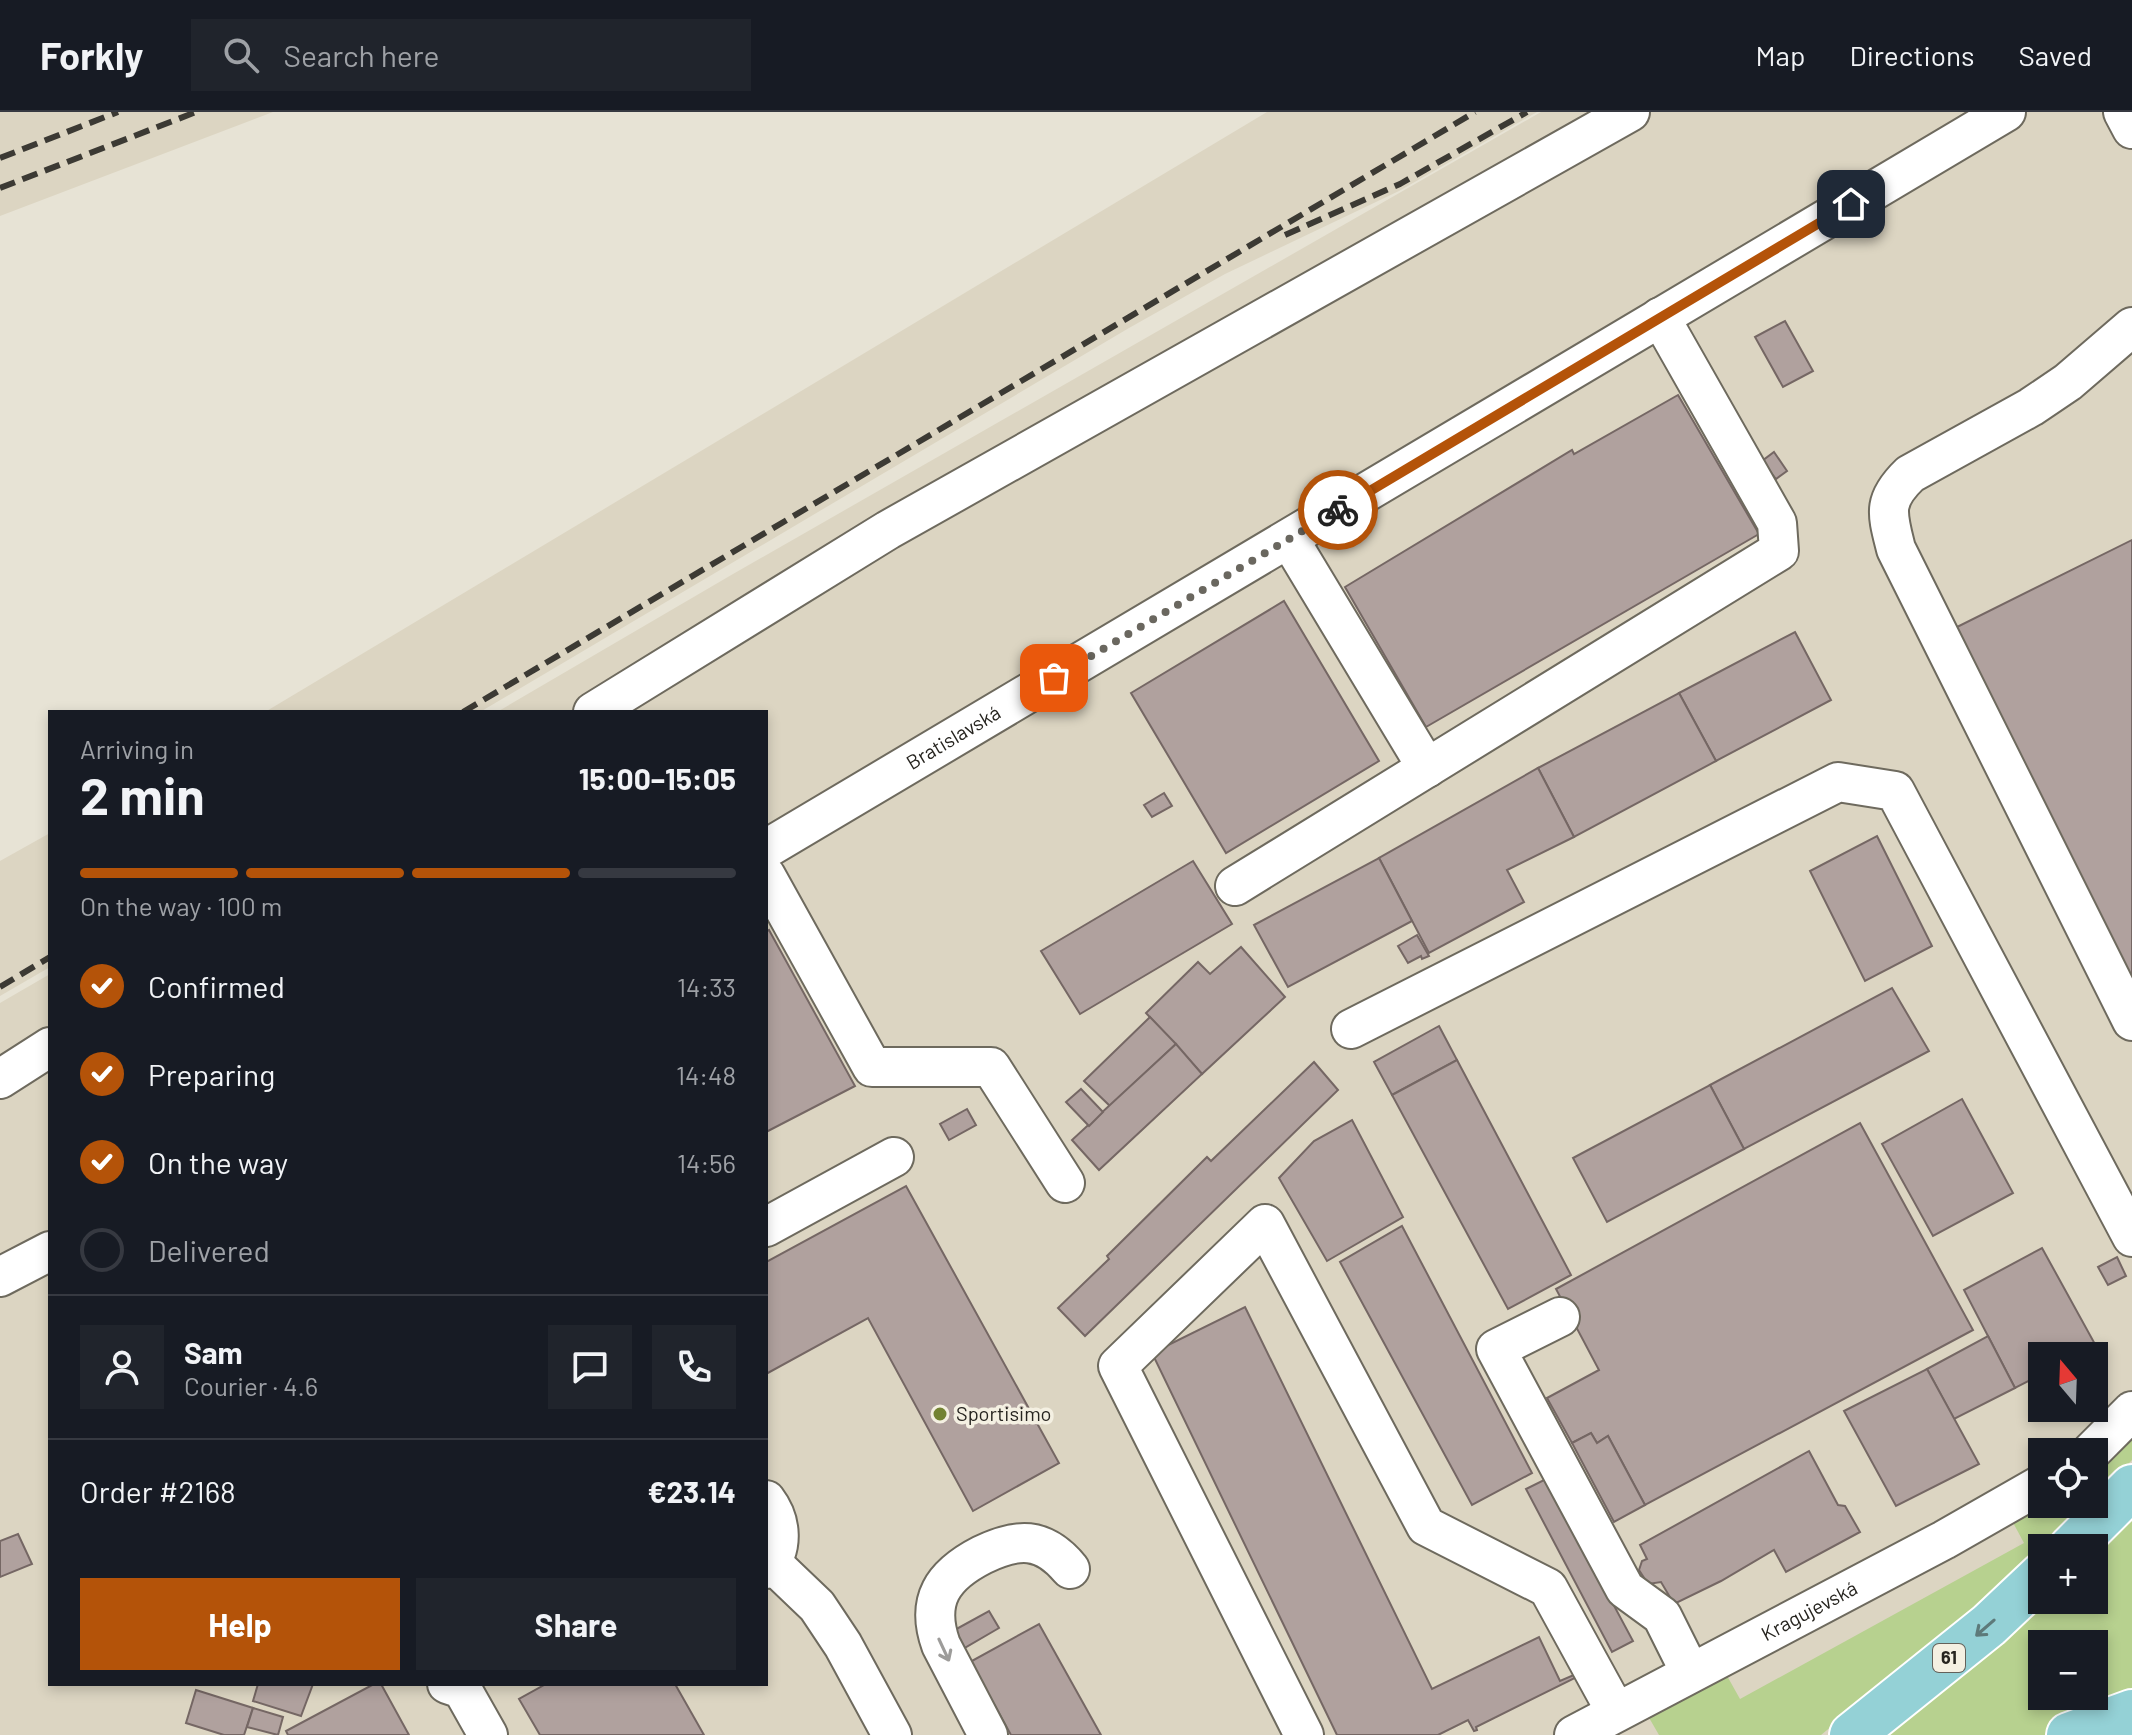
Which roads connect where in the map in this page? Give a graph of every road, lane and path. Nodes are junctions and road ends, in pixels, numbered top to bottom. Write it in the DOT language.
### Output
graph roads {
  1 [pos="1630,112"];
  2 [pos="2006,112"];
  3 [pos="2123,112"];
  4 [pos="2132,129"];
  5 [pos="1660,317"];
  6 [pos="2132,327"];
  7 [pos="1289,539"];
  8 [pos="596,710"];
  9 [pos="1427,768"];
  10 [pos="768,848"];
  11 [pos="768,880"];
  12 [pos="1235,886"];
  13 [pos="2132,1021"];
  14 [pos="1351,1029"];
  15 [pos="48,1048"];
  16 [pos="0,1079"];
  17 [pos="894,1157"];
  18 [pos="1065,1183"];
  19 [pos="768,1226"];
  20 [pos="2132,1237"];
  21 [pos="48,1252"];
  22 [pos="0,1277"];
  23 [pos="1560,1317"];
  24 [pos="2132,1411"];
  25 [pos="2105,1438"];
  26 [pos="2132,1487"];
  27 [pos="2028,1492"];
  28 [pos="768,1503"];
  29 [pos="2085,1534"];
  30 [pos="1059,1558"];
  31 [pos="769,1566"];
  32 [pos="2028,1588"];
  33 [pos="1690,1672"];
  34 [pos="459,1686"];
  35 [pos="1616,1712"];
  36 [pos="2132,1712"];
  37 [pos="488,1735"];
  38 [pos="892,1735"];
  39 [pos="988,1735"];
  40 [pos="1304,1735"];
  41 [pos="1574,1735"];
  42 [pos="1852,1735"];
  43 [pos="2069,1735"];
  1 -- 8 [label="street"];
  2 -- 5 [label="street, Bratislavská"];
  3 -- 4 [label="street"];
  5 -- 7 [label="street, Bratislavská"];
  5 -- 9 [label="street"];
  6 -- 13 [label="street"];
  7 -- 9 [label="street"];
  7 -- 10 [label="street, Bratislavská"];
  9 -- 12 [label="street"];
  11 -- 18 [label="street"];
  14 -- 20 [label="street"];
  15 -- 16 [label="street"];
  17 -- 19 [label="street"];
  21 -- 22 [label="street"];
  23 -- 33 [label="street"];
  24 -- 25 [label="street"];
  26 -- 29 [label="main road"];
  27 -- 33 [label="street, Kragujevská"];
  28 -- 31 [label="street"];
  30 -- 39 [label="street, one-way"];
  31 -- 38 [label="street"];
  32 -- 42 [label="main road, 61, one-way"];
  33 -- 35 [label="street, Kragujevská"];
  34 -- 37 [label="street"];
  35 -- 40 [label="street"];
  35 -- 41 [label="street, Kragujevská"];
  36 -- 43 [label="main road"];
}
